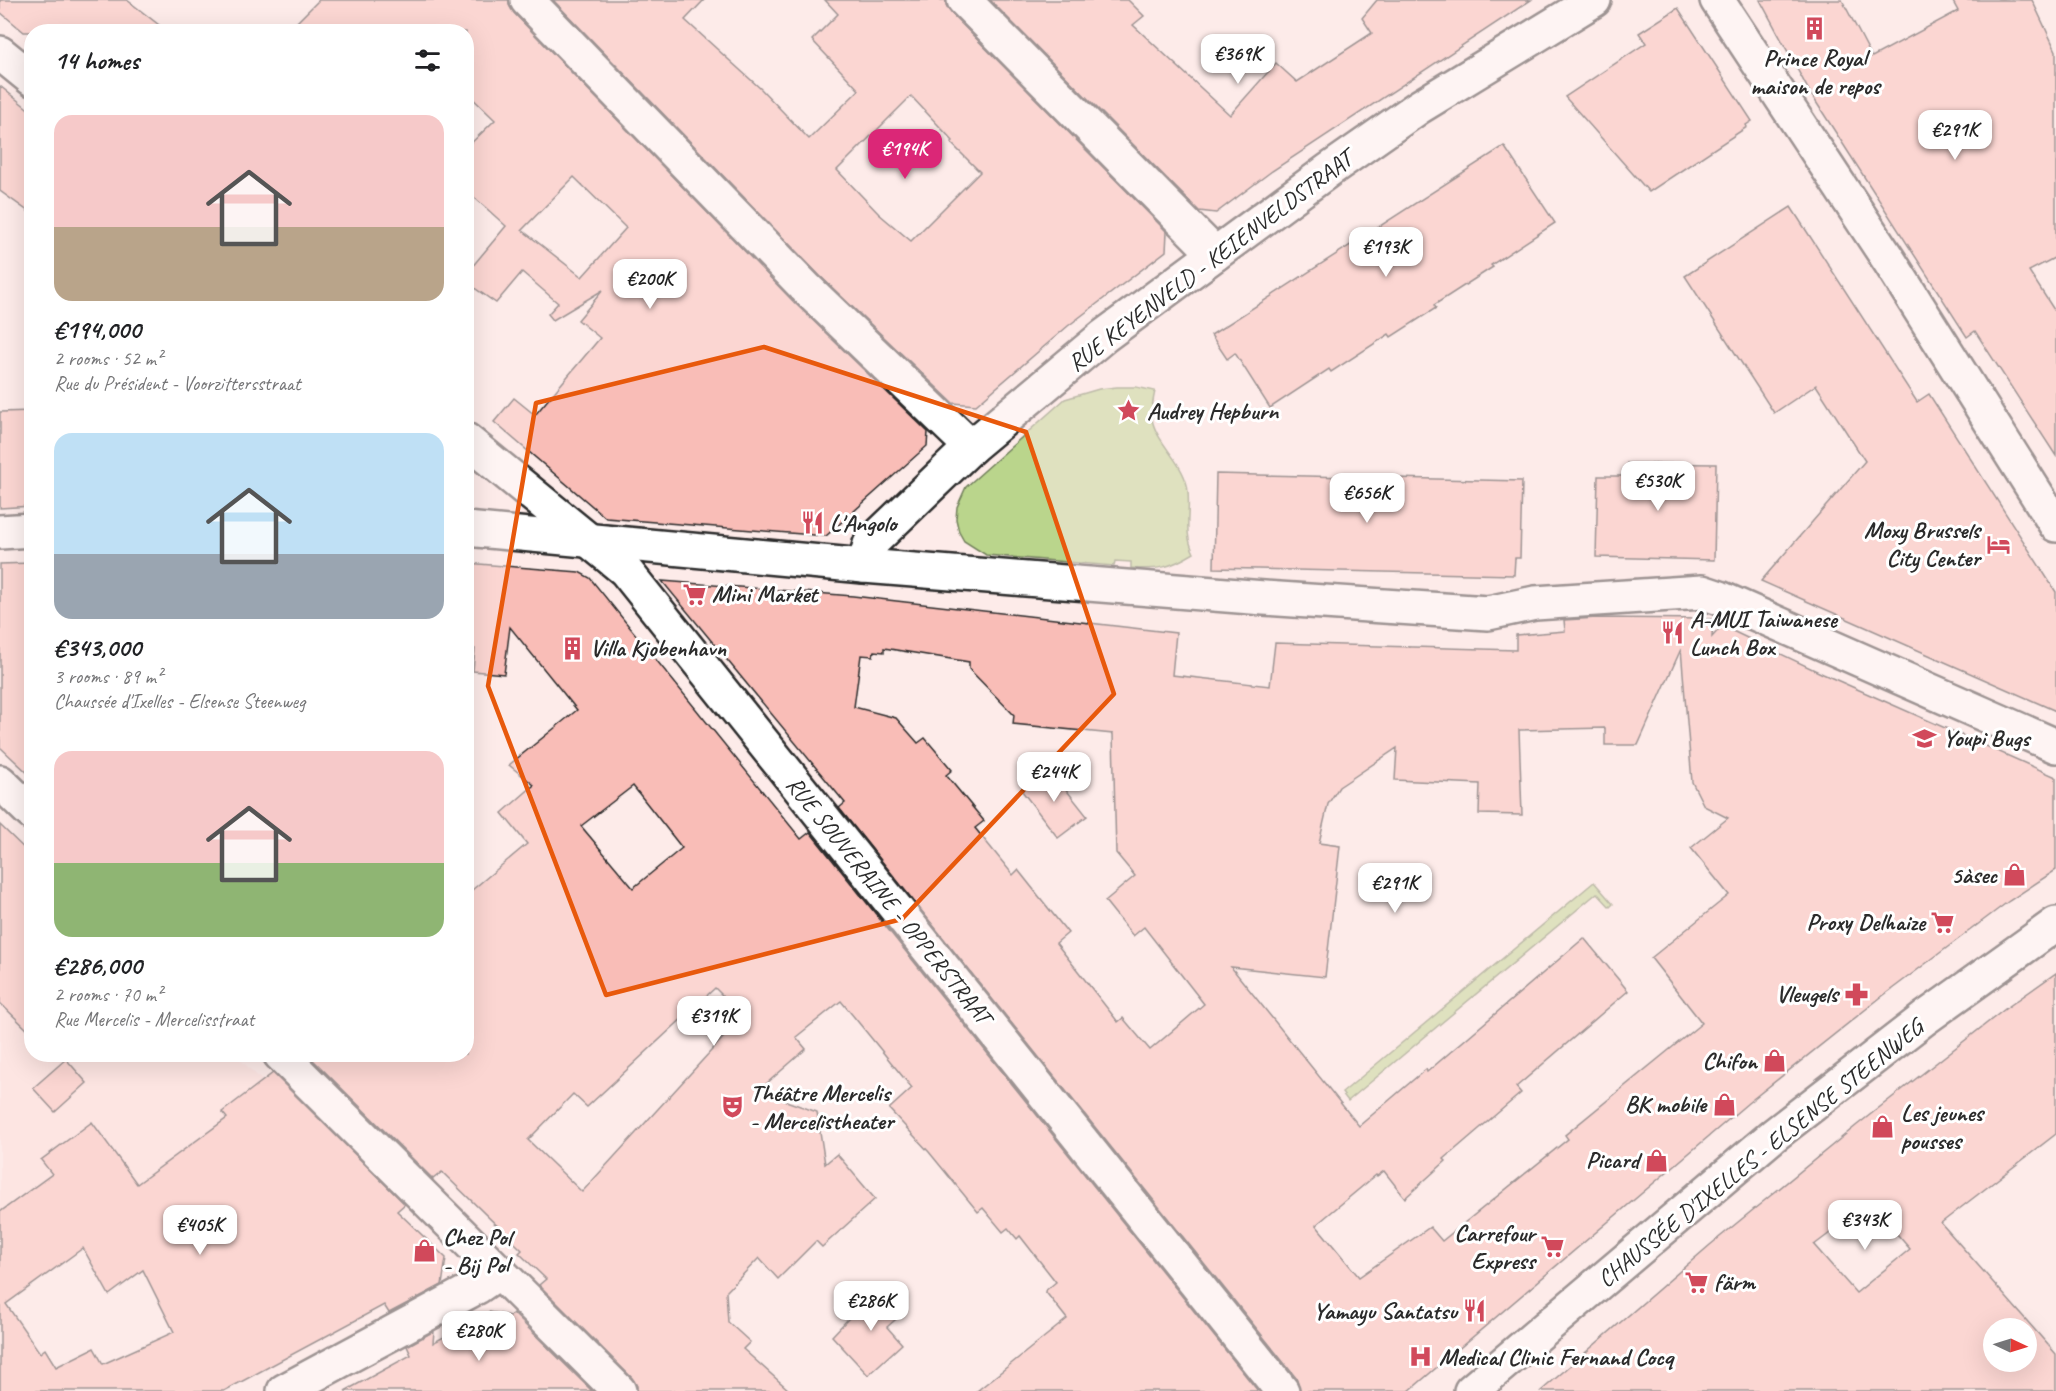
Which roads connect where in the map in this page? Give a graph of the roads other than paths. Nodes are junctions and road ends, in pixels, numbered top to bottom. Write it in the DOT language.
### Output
graph roads {
  1 [pos="527,0"];
  2 [pos="964,0"];
  3 [pos="1594,0"];
  4 [pos="1717,0"];
  5 [pos="0,53"];
  6 [pos="24,72"];
  7 [pos="1215,254"];
  8 [pos="474,447"];
  9 [pos="971,447"];
  10 [pos="2056,525"];
  11 [pos="24,530"];
  12 [pos="474,530"];
  13 [pos="0,532"];
  14 [pos="587,540"];
  15 [pos="864,566"];
  16 [pos="2056,746"];
  17 [pos="0,782"];
  18 [pos="24,805"];
  19 [pos="2056,924"];
  20 [pos="288,1062"];
  21 [pos="499,1272"];
  22 [pos="284,1391"];
  23 [pos="619,1391"];
  24 [pos="1282,1391"];
  25 [pos="1471,1391"];
  1 -- 9 [label="street"];
  2 -- 7 [label="street"];
  3 -- 7 [label="street, RUE KEYENVELD - KEIENVELDSTRAAT"];
  4 -- 10 [label="street"];
  5 -- 6 [label="street"];
  7 -- 9 [label="street, RUE KEYENVELD - KEIENVELDSTRAAT"];
  8 -- 14 [label="street, RUE SOUVERAINE - OPPERSTRAAT"];
  9 -- 15 [label="street, RUE KEYENVELD - KEIENVELDSTRAAT"];
  11 -- 13 [label="street"];
  12 -- 14 [label="street"];
  14 -- 15 [label="street"];
  14 -- 24 [label="street, RUE SOUVERAINE - OPPERSTRAAT"];
  15 -- 16 [label="street"];
  17 -- 18 [label="street"];
  19 -- 25 [label="street, CHAUSSÉE D'IXELLES - ELSENSE STEENWEG"];
  20 -- 21 [label="street"];
  21 -- 22 [label="street"];
  21 -- 23 [label="street"];
}
